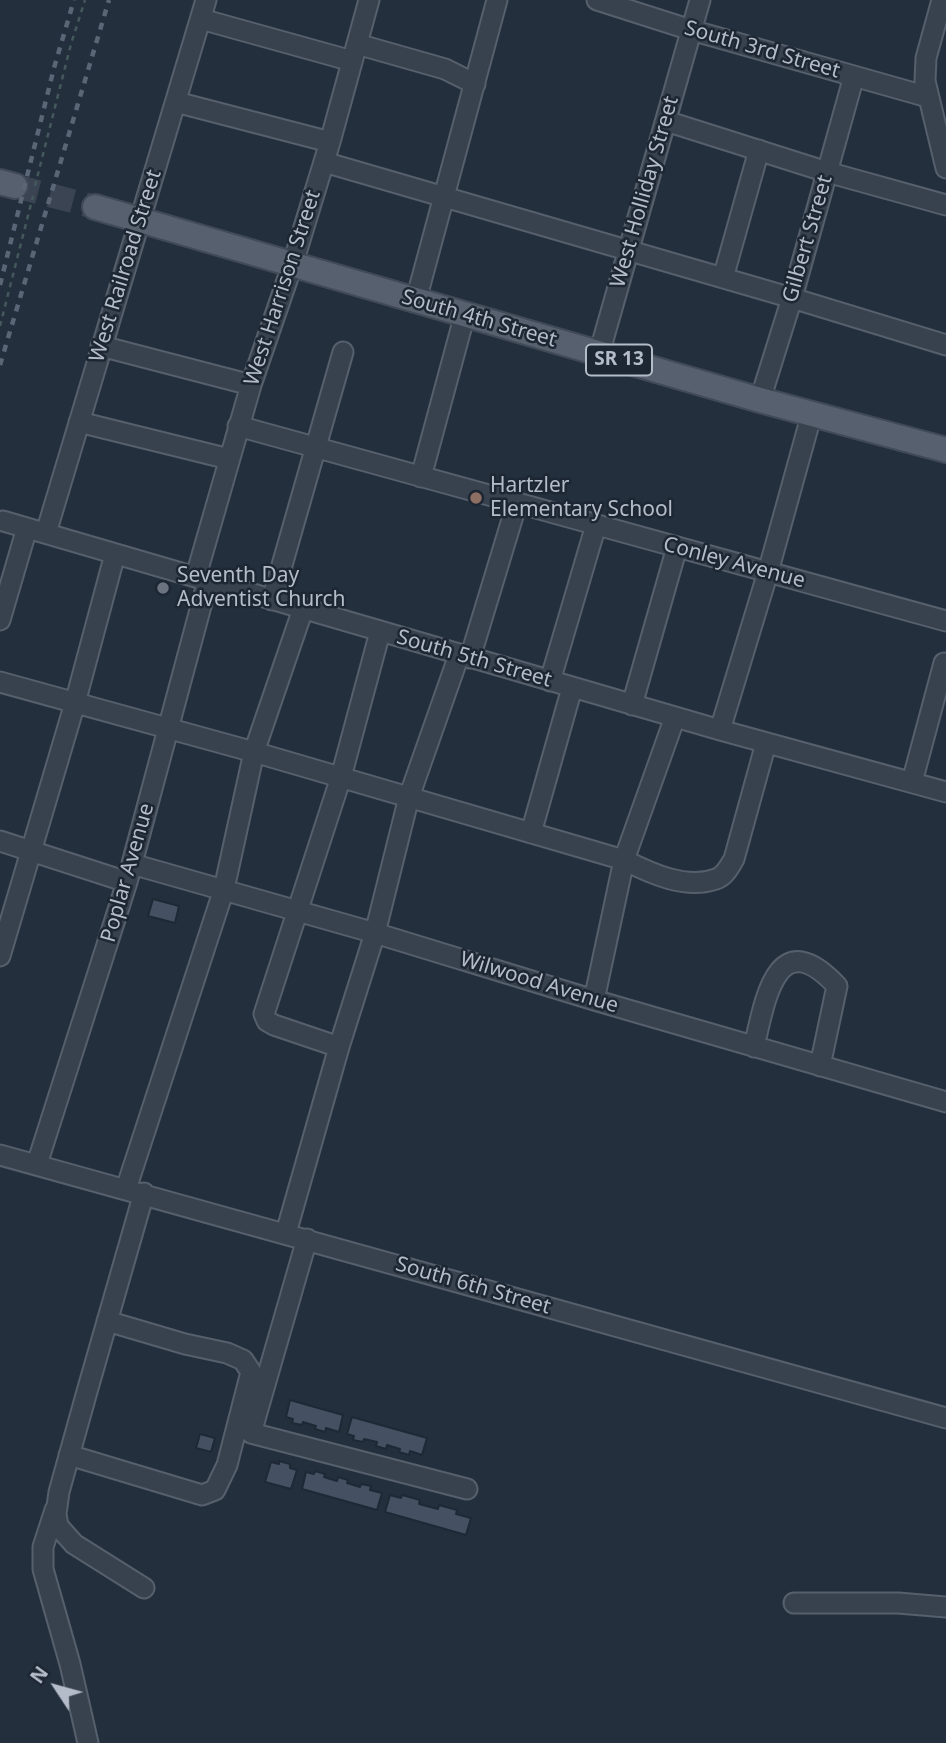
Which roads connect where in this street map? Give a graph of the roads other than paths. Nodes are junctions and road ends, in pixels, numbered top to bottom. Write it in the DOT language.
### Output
graph roads {
  1 [pos="369,0"];
  2 [pos="497,0"];
  3 [pos="597,0"];
  4 [pos="700,0"];
  5 [pos="944,0"];
  6 [pos="203,10"];
  7 [pos="691,30"];
  8 [pos="938,43"];
  9 [pos="354,52"];
  10 [pos="854,76"];
  11 [pos="475,84"];
  12 [pos="928,97"];
  13 [pos="176,102"];
  14 [pos="666,121"];
  15 [pos="330,142"];
  16 [pos="943,146"];
  17 [pos="759,150"];
  18 [pos="324,162"];
  19 [pos="946,168"];
  20 [pos="827,172"];
  21 [pos="445,198"];
  22 [pos="946,205"];
  23 [pos="95,207"];
  24 [pos="139,218"];
  25 [pos="629,251"];
  26 [pos="293,263"];
  27 [pos="723,278"];
  28 [pos="792,298"];
  29 [pos="415,300"];
  30 [pos="465,314"];
  31 [pos="946,345"];
  32 [pos="101,346"];
  33 [pos="343,352"];
  34 [pos="598,354"];
  35 [pos="251,384"];
  36 [pos="760,400"];
  37 [pos="812,413"];
  38 [pos="79,422"];
  39 [pos="239,426"];
  40 [pos="314,447"];
  41 [pos="946,450"];
  42 [pos="229,459"];
  43 [pos="421,477"];
  44 [pos="517,503"];
  45 [pos="3,521"];
  46 [pos="596,525"];
  47 [pos="37,531"];
  48 [pos="677,547"];
  49 [pos="115,554"];
  50 [pos="768,572"];
  51 [pos="202,578"];
  52 [pos="272,600"];
  53 [pos="303,609"];
  54 [pos="0,620"];
  55 [pos="946,621"];
  56 [pos="380,632"];
  57 [pos="465,657"];
  58 [pos="944,663"];
  59 [pos="550,681"];
  60 [pos="0,682"];
  61 [pos="572,688"];
  62 [pos="75,703"];
  63 [pos="632,705"];
  64 [pos="675,717"];
  65 [pos="169,728"];
  66 [pos="720,730"];
  67 [pos="766,743"];
  68 [pos="254,752"];
  69 [pos="341,777"];
  70 [pos="912,782"];
  71 [pos="946,792"];
  72 [pos="409,797"];
  73 [pos="531,833"];
  74 [pos="0,841"];
  75 [pos="32,850"];
  76 [pos="624,860"];
  77 [pos="129,873"];
  78 [pos="224,889"];
  79 [pos="298,912"];
  80 [pos="375,933"];
  81 [pos="0,956"];
  82 [pos="594,1000"];
  83 [pos="754,1046"];
  84 [pos="339,1047"];
  85 [pos="820,1066"];
  86 [pos="946,1102"];
  87 [pos="0,1154"];
  88 [pos="37,1164"];
  89 [pos="135,1191"];
  90 [pos="286,1233"];
  91 [pos="307,1239"];
  92 [pos="107,1321"];
  93 [pos="946,1418"];
  94 [pos="69,1455"];
  95 [pos="467,1489"];
  96 [pos="57,1503"];
  97 [pos="144,1588"];
  98 [pos="794,1603"];
  99 [pos="946,1607"];
  100 [pos="88,1743"];
  1 -- 9 [label="street, West Harrison Street"];
  2 -- 11 [label="street"];
  3 -- 7 [label="street, South 3rd Street"];
  4 -- 7 [label="street, West Holliday Street"];
  5 -- 8 [label="street"];
  6 -- 9 [label="street"];
  6 -- 13 [label="street, West Railroad Street"];
  7 -- 10 [label="street, South 3rd Street"];
  7 -- 14 [label="street, West Holliday Street"];
  8 -- 12 [label="street"];
  9 -- 11 [label="street"];
  9 -- 15 [label="street, West Harrison Street"];
  10 -- 12 [label="street, South 3rd Street"];
  10 -- 20 [label="street, Gilbert Street"];
  11 -- 21 [label="street"];
  12 -- 16 [label="street"];
  13 -- 15 [label="street"];
  13 -- 24 [label="street, West Railroad Street"];
  14 -- 17 [label="street"];
  14 -- 25 [label="street, West Holliday Street"];
  15 -- 18 [label="street, West Harrison Street"];
  16 -- 19 [label="street"];
  17 -- 20 [label="street"];
  17 -- 27 [label="street"];
  18 -- 21 [label="street"];
  18 -- 26 [label="street, West Harrison Street"];
  20 -- 22 [label="street"];
  20 -- 28 [label="street, Gilbert Street"];
  21 -- 25 [label="street"];
  21 -- 29 [label="street"];
  23 -- 24 [label="main road, South 4th Street / SR 13"];
  24 -- 26 [label="main road, South 4th Street / SR 13"];
  24 -- 32 [label="street, West Railroad Street"];
  25 -- 27 [label="street"];
  25 -- 34 [label="street, West Holliday Street"];
  26 -- 29 [label="main road, South 4th Street / SR 13"];
  26 -- 35 [label="street, West Harrison Street"];
  27 -- 28 [label="street"];
  28 -- 31 [label="street"];
  28 -- 36 [label="street, Gilbert Street"];
  29 -- 30 [label="main road, South 4th Street / SR 13"];
  30 -- 34 [label="main road, South 4th Street / SR 13"];
  30 -- 43 [label="street"];
  32 -- 35 [label="street"];
  32 -- 38 [label="street, West Railroad Street"];
  33 -- 40 [label="street"];
  34 -- 36 [label="main road, South 4th Street / SR 13"];
  35 -- 39 [label="street, West Harrison Street"];
  36 -- 37 [label="main road, South 4th Street / SR 13"];
  37 -- 41 [label="main road, South 4th Street / SR 13"];
  37 -- 50 [label="street"];
  38 -- 42 [label="street"];
  38 -- 47 [label="street, West Railroad Street"];
  39 -- 40 [label="street, Conley Avenue"];
  39 -- 42 [label="street, West Harrison Street"];
  40 -- 43 [label="street, Conley Avenue"];
  40 -- 52 [label="street"];
  42 -- 51 [label="street, West Harrison Street"];
  43 -- 44 [label="street, Conley Avenue"];
  44 -- 46 [label="street, Conley Avenue"];
  44 -- 57 [label="street"];
  45 -- 47 [label="street, South 5th Street"];
  46 -- 48 [label="street, Conley Avenue"];
  46 -- 59 [label="street"];
  47 -- 49 [label="street, South 5th Street"];
  47 -- 54 [label="street, West Railroad Street"];
  48 -- 50 [label="street, Conley Avenue"];
  48 -- 63 [label="street"];
  49 -- 51 [label="street, South 5th Street"];
  49 -- 62 [label="street"];
  50 -- 55 [label="street, Conley Avenue"];
  50 -- 66 [label="street"];
  51 -- 52 [label="street, South 5th Street"];
  51 -- 65 [label="street, Poplar Avenue"];
  52 -- 53 [label="street, South 5th Street"];
  53 -- 56 [label="street, South 5th Street"];
  53 -- 68 [label="street"];
  56 -- 57 [label="street, South 5th Street"];
  56 -- 69 [label="street"];
  57 -- 59 [label="street, South 5th Street"];
  57 -- 72 [label="street"];
  58 -- 70 [label="street"];
  59 -- 61 [label="street, South 5th Street"];
  60 -- 62 [label="street"];
  61 -- 63 [label="street, South 5th Street"];
  61 -- 73 [label="street"];
  62 -- 65 [label="street"];
  62 -- 75 [label="street"];
  63 -- 64 [label="street, South 5th Street"];
  64 -- 66 [label="street, South 5th Street"];
  64 -- 76 [label="street"];
  65 -- 68 [label="street"];
  65 -- 77 [label="street, Poplar Avenue"];
  66 -- 67 [label="street, South 5th Street"];
  67 -- 70 [label="street, South 5th Street"];
  67 -- 76 [label="street"];
  68 -- 69 [label="street"];
  68 -- 78 [label="street"];
  69 -- 72 [label="street"];
  69 -- 79 [label="street"];
  70 -- 71 [label="street, South 5th Street"];
  72 -- 73 [label="street"];
  72 -- 80 [label="street"];
  73 -- 76 [label="street"];
  74 -- 75 [label="street, Wilwood Avenue"];
  75 -- 77 [label="street, Wilwood Avenue"];
  75 -- 81 [label="street"];
  76 -- 82 [label="street"];
  77 -- 78 [label="street, Wilwood Avenue"];
  77 -- 88 [label="street, Poplar Avenue"];
  78 -- 79 [label="street, Wilwood Avenue"];
  78 -- 89 [label="street"];
  79 -- 80 [label="street, Wilwood Avenue"];
  79 -- 84 [label="street"];
  80 -- 82 [label="street, Wilwood Avenue"];
  80 -- 84 [label="street"];
  82 -- 83 [label="street, Wilwood Avenue"];
  83 -- 85 [label="street, Wilwood Avenue"];
  83 -- 85 [label="street"];
  84 -- 90 [label="street"];
  85 -- 86 [label="street, Wilwood Avenue"];
  87 -- 88 [label="street, South 6th Street"];
  88 -- 89 [label="street, South 6th Street"];
  89 -- 90 [label="street, South 6th Street"];
  89 -- 92 [label="street"];
  90 -- 91 [label="street, South 6th Street"];
  91 -- 93 [label="street, South 6th Street"];
  91 -- 95 [label="street"];
  92 -- 94 [label="street"];
  92 -- 94 [label="street"];
  94 -- 96 [label="street"];
  96 -- 97 [label="street"];
  96 -- 100 [label="street"];
  98 -- 99 [label="street"];
}
